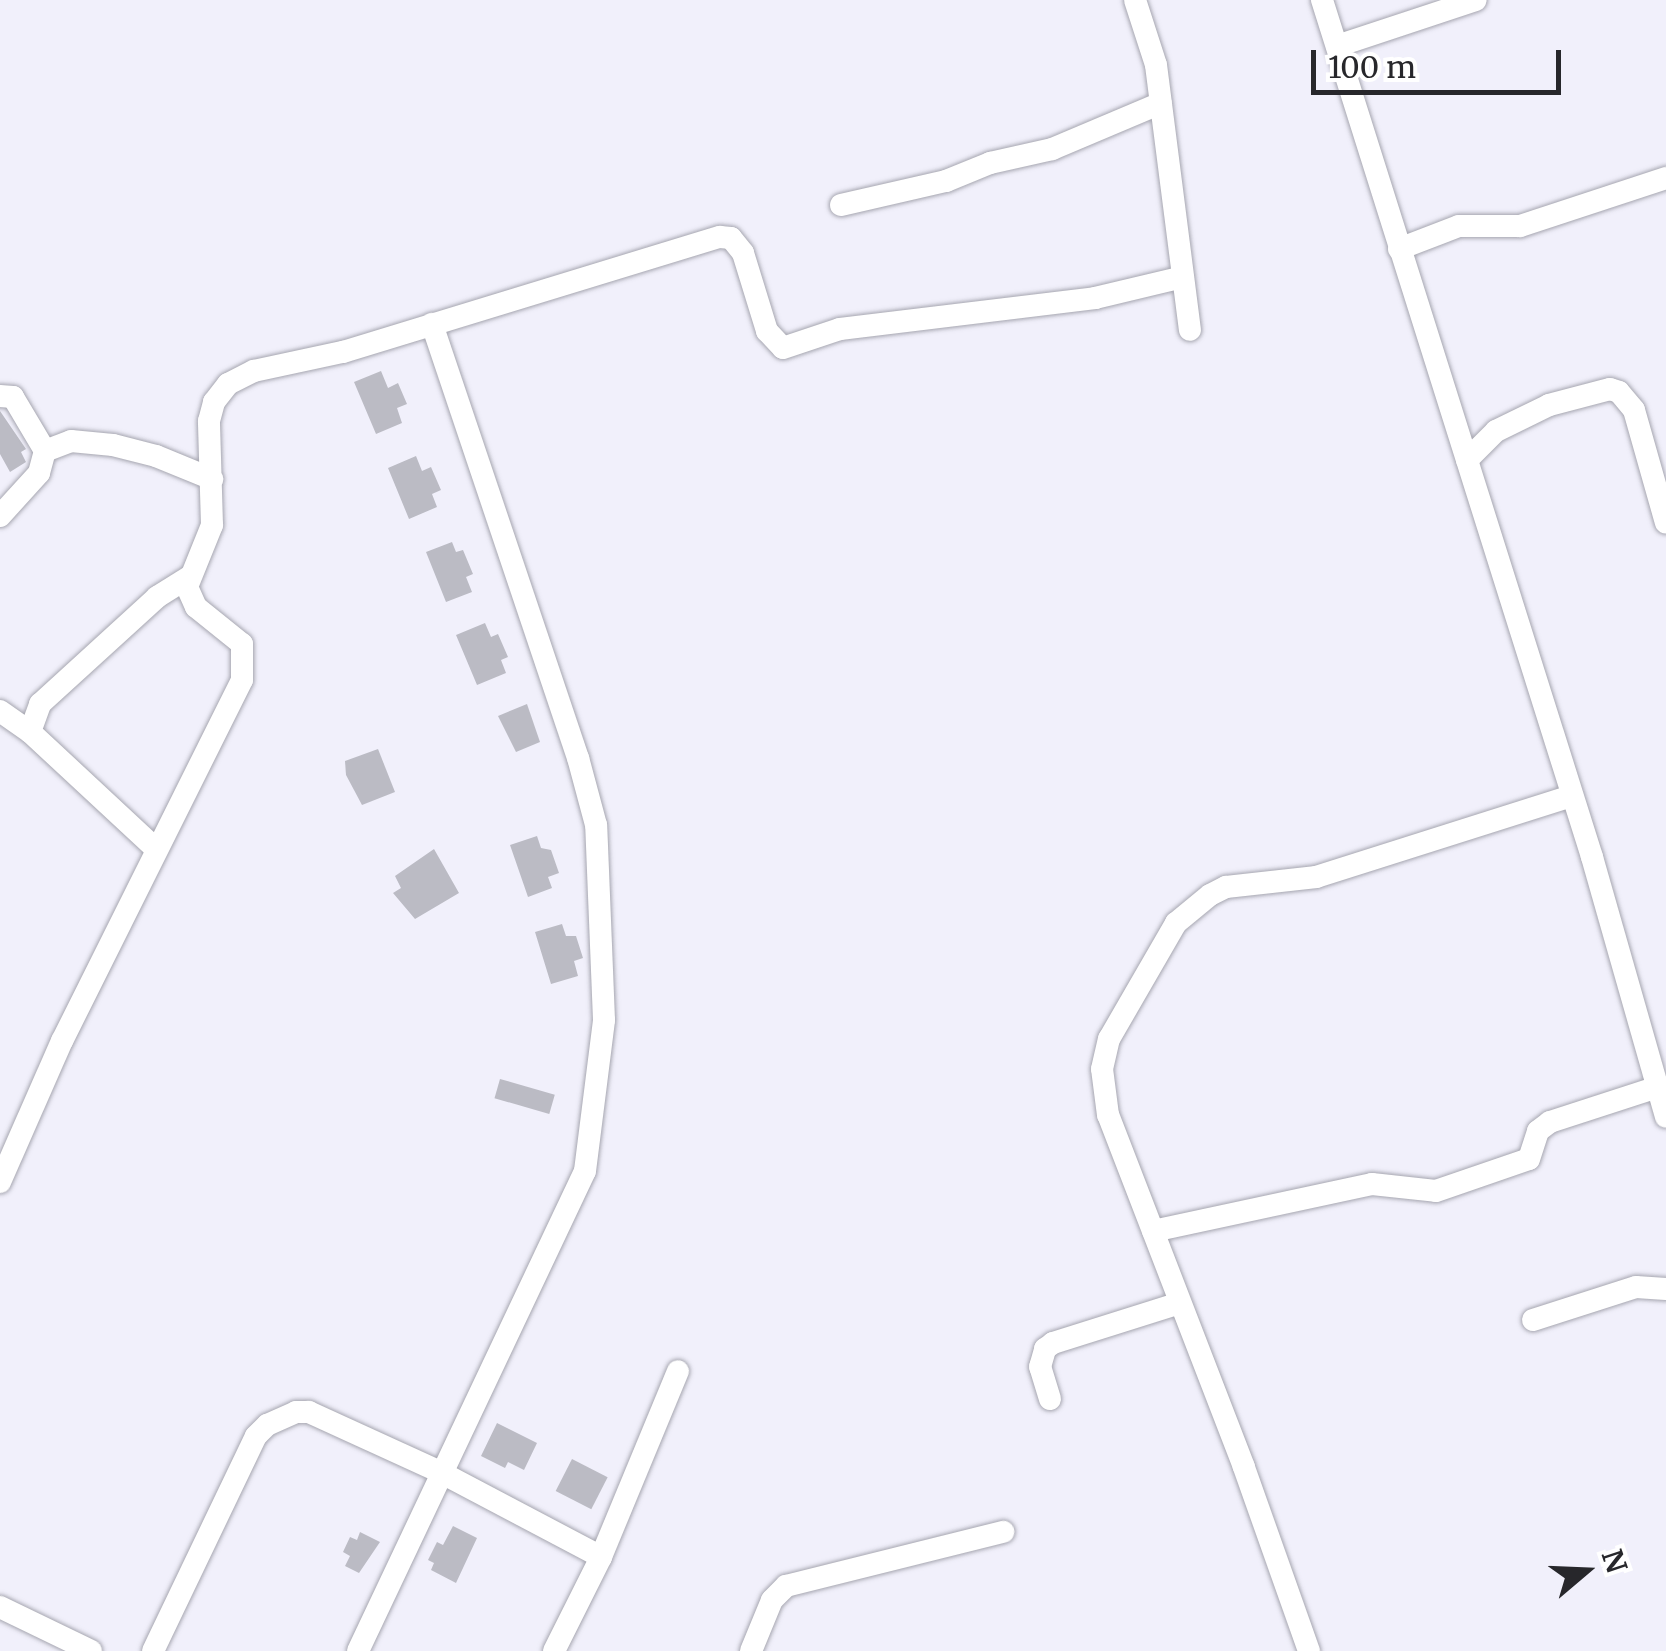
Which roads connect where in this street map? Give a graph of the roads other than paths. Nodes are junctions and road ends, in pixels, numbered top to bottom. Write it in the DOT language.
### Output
graph roads {
  1 [pos="1135,0"];
  2 [pos="1322,0"];
  3 [pos="1476,0"];
  4 [pos="1337,46"];
  5 [pos="1161,103"];
  6 [pos="1666,178"];
  7 [pos="841,205"];
  8 [pos="1400,249"];
  9 [pos="1184,277"];
  10 [pos="432,324"];
  11 [pos="1190,330"];
  12 [pos="0,396"];
  13 [pos="45,450"];
  14 [pos="1467,460"];
  15 [pos="212,479"];
  16 [pos="0,516"];
  17 [pos="1666,523"];
  18 [pos="190,576"];
  19 [pos="0,711"];
  20 [pos="30,732"];
  21 [pos="1571,796"];
  22 [pos="156,849"];
  23 [pos="1658,1087"];
  24 [pos="1666,1117"];
  25 [pos="0,1182"];
  26 [pos="1154,1231"];
  27 [pos="1666,1289"];
  28 [pos="1180,1304"];
  29 [pos="1533,1320"];
  30 [pos="678,1371"];
  31 [pos="1050,1399"];
  32 [pos="442,1473"];
  33 [pos="1003,1532"];
  34 [pos="601,1557"];
  35 [pos="0,1608"];
  36 [pos="91,1651"];
  37 [pos="153,1651"];
  38 [pos="358,1651"];
  39 [pos="554,1651"];
  40 [pos="751,1651"];
  41 [pos="1309,1651"];
  1 -- 5 [label="street"];
  2 -- 4 [label="street"];
  3 -- 4 [label="street"];
  4 -- 8 [label="street"];
  5 -- 7 [label="street"];
  5 -- 9 [label="street"];
  6 -- 8 [label="street"];
  8 -- 14 [label="street"];
  9 -- 10 [label="street"];
  9 -- 11 [label="street"];
  10 -- 15 [label="street"];
  10 -- 32 [label="street"];
  12 -- 13 [label="street"];
  13 -- 15 [label="street"];
  13 -- 16 [label="street"];
  14 -- 17 [label="street"];
  14 -- 21 [label="street"];
  15 -- 18 [label="street"];
  18 -- 20 [label="street"];
  18 -- 22 [label="street"];
  19 -- 20 [label="street"];
  20 -- 22 [label="street"];
  21 -- 23 [label="street"];
  21 -- 26 [label="street"];
  22 -- 25 [label="street"];
  23 -- 24 [label="street"];
  23 -- 26 [label="street"];
  26 -- 28 [label="street"];
  27 -- 29 [label="street"];
  28 -- 31 [label="street"];
  28 -- 41 [label="street"];
  30 -- 34 [label="street"];
  32 -- 34 [label="street"];
  32 -- 37 [label="street"];
  32 -- 38 [label="street"];
  33 -- 40 [label="street"];
  34 -- 39 [label="street"];
  35 -- 36 [label="street"];
}
